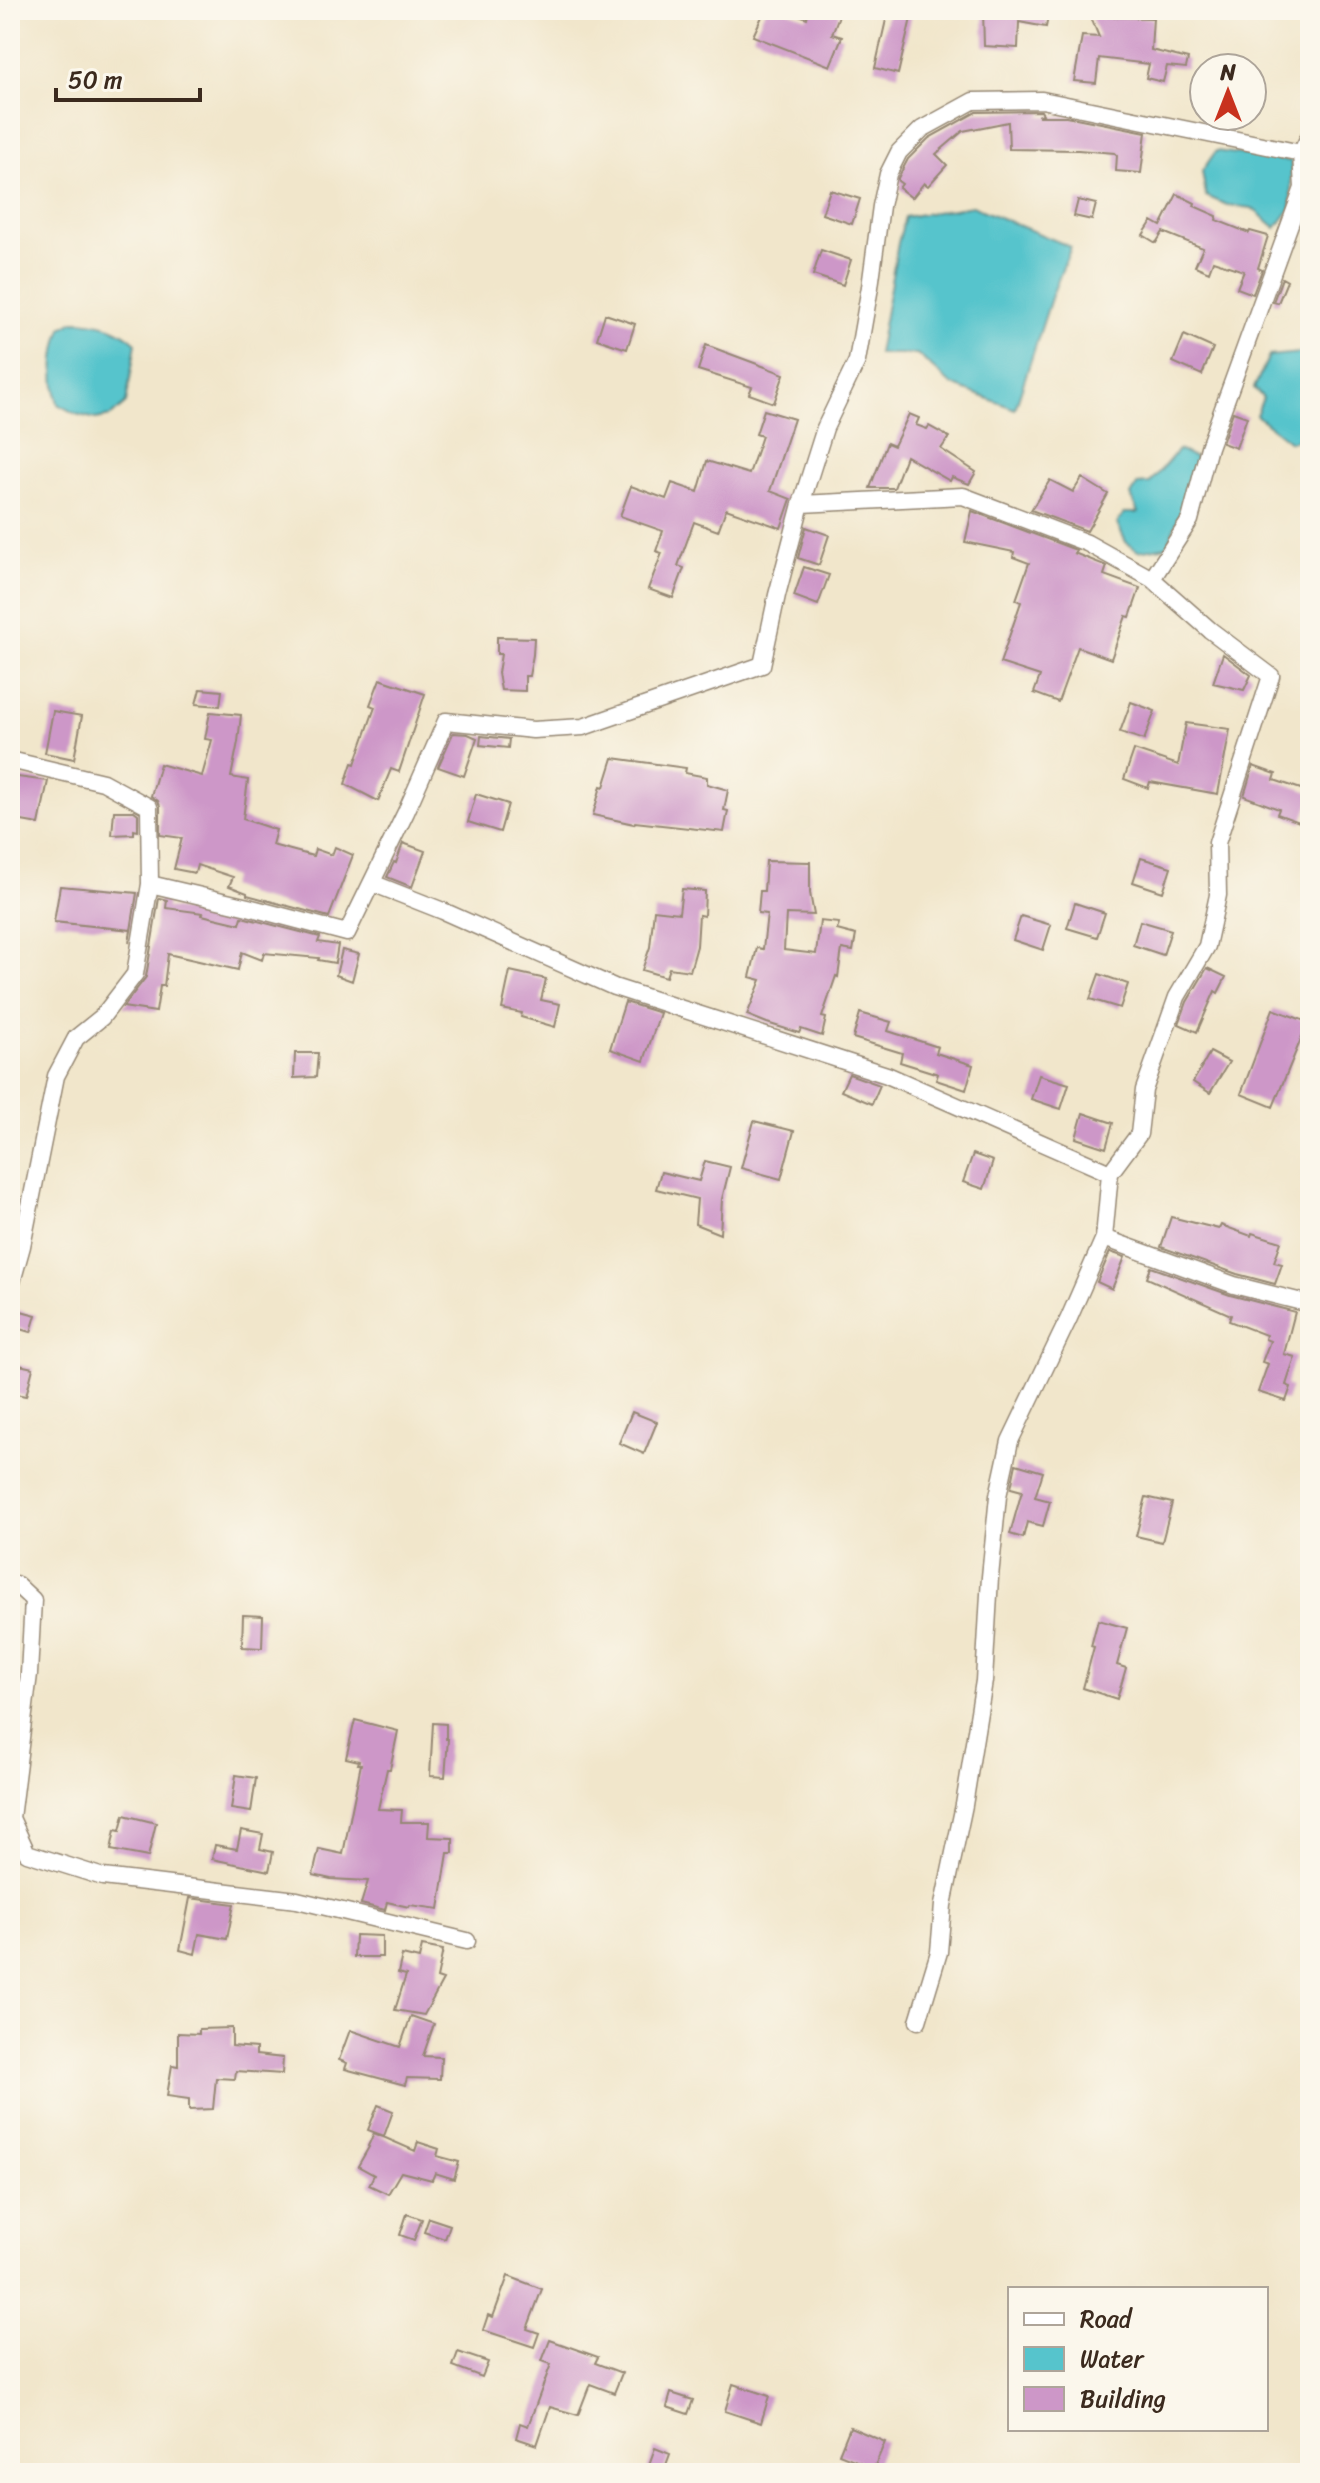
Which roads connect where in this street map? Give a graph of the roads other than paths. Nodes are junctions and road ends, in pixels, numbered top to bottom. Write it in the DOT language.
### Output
graph roads {
  1 [pos="1310,135"];
  2 [pos="1301,153"];
  3 [pos="801,504"];
  4 [pos="1152,579"];
  5 [pos="10,760"];
  6 [pos="372,883"];
  7 [pos="150,884"];
  8 [pos="1110,1173"];
  9 [pos="1104,1238"];
  10 [pos="10,1289"];
  11 [pos="1310,1304"];
  12 [pos="10,1582"];
  13 [pos="467,1941"];
  14 [pos="918,2021"];
  1 -- 2 [label="street"];
  2 -- 3 [label="street"];
  2 -- 4 [label="street"];
  3 -- 4 [label="street"];
  3 -- 6 [label="street"];
  4 -- 8 [label="street"];
  5 -- 7 [label="street"];
  6 -- 7 [label="street"];
  6 -- 8 [label="street"];
  7 -- 10 [label="street"];
  8 -- 9 [label="street"];
  9 -- 11 [label="street"];
  9 -- 14 [label="street"];
  12 -- 13 [label="street"];
}
